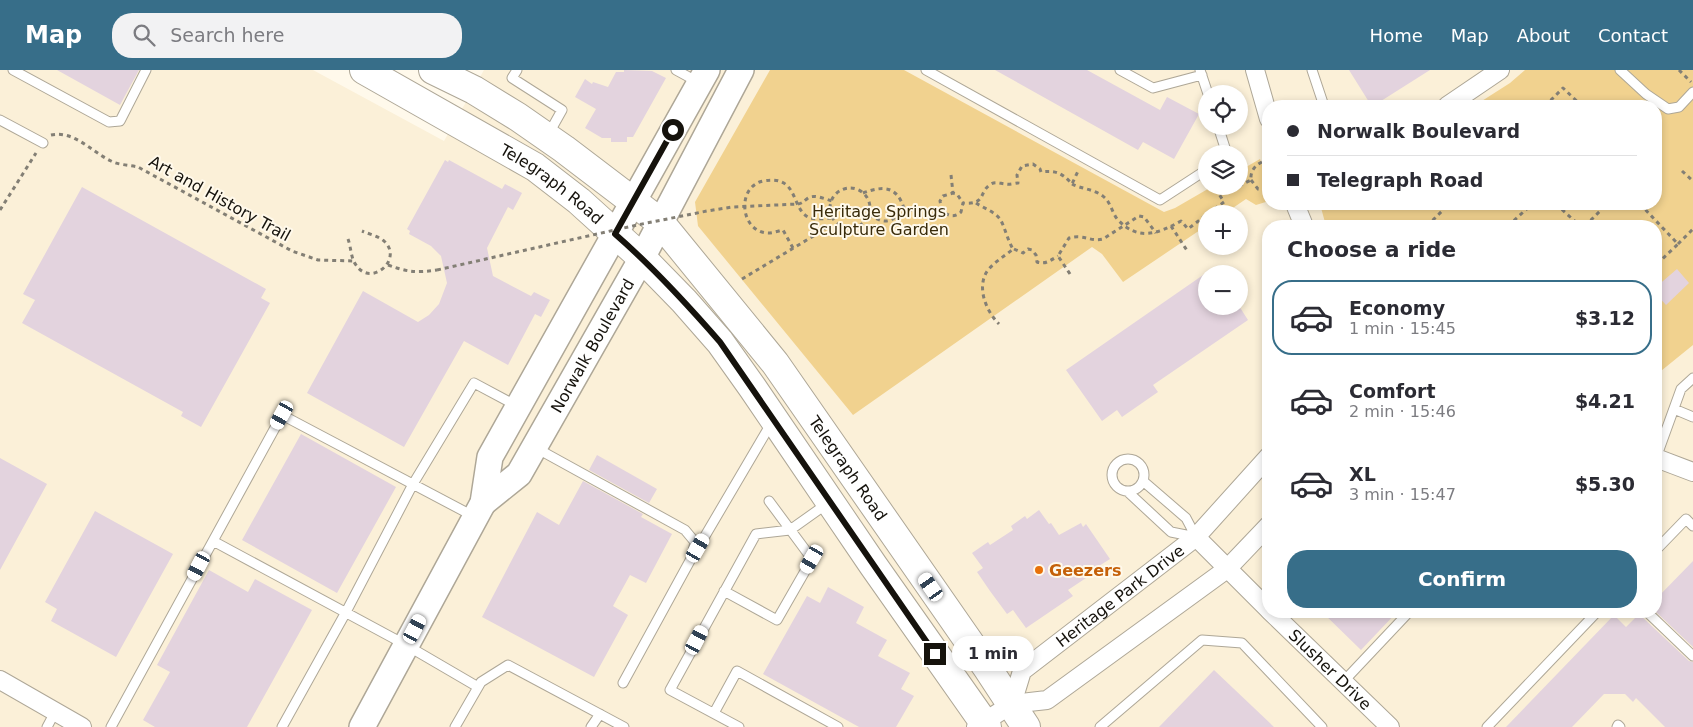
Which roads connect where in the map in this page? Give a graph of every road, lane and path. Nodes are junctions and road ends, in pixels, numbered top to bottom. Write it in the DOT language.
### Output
graph roads {
  1 [pos="13,70"];
  2 [pos="146,70"];
  3 [pos="364,70"];
  4 [pos="433,70"];
  5 [pos="517,70"];
  6 [pos="676,70"];
  7 [pos="741,70"];
  8 [pos="926,70"];
  9 [pos="1120,70"];
  10 [pos="1255,70"];
  11 [pos="1312,70"];
  12 [pos="1500,70"];
  13 [pos="1620,70"];
  14 [pos="1679,70"];
  15 [pos="1201,72"];
  16 [pos="703,77"];
  17 [pos="1693,84"];
  18 [pos="1205,85"];
  19 [pos="1693,92"];
  20 [pos="1264,100"];
  21 [pos="1322,100"];
  22 [pos="1456,100"];
  23 [pos="1551,100"];
  24 [pos="1576,100"];
  25 [pos="1654,100"];
  26 [pos="1662,106"];
  27 [pos="0,120"];
  28 [pos="547,137"];
  29 [pos="43,143"];
  30 [pos="1262,162"];
  31 [pos="1080,166"];
  32 [pos="1682,171"];
  33 [pos="951,174"];
  34 [pos="1198,175"];
  35 [pos="1251,180"];
  36 [pos="1248,181"];
  37 [pos="1693,181"];
  38 [pos="1072,184"];
  39 [pos="1262,189"];
  40 [pos="863,193"];
  41 [pos="954,193"];
  42 [pos="1220,195"];
  43 [pos="633,201"];
  44 [pos="832,201"];
  45 [pos="976,203"];
  46 [pos="798,204"];
  47 [pos="963,204"];
  48 [pos="1220,205"];
  49 [pos="904,208"];
  50 [pos="0,210"];
  51 [pos="1443,210"];
  52 [pos="1525,210"];
  53 [pos="1563,210"];
  54 [pos="1601,210"];
  55 [pos="1646,210"];
  56 [pos="942,212"];
  57 [pos="868,215"];
  58 [pos="833,218"];
  59 [pos="1433,220"];
  60 [pos="1514,220"];
  61 [pos="1573,220"];
  62 [pos="1591,220"];
  63 [pos="1655,220"];
  64 [pos="660,222"];
  65 [pos="1198,222"];
  66 [pos="1124,224"];
  67 [pos="1171,226"];
  68 [pos="1662,227"];
  69 [pos="825,229"];
  70 [pos="1693,229"];
  71 [pos="362,231"];
  72 [pos="1156,233"];
  73 [pos="615,234"];
  74 [pos="348,239"];
  75 [pos="1678,244"];
  76 [pos="793,248"];
  77 [pos="1013,249"];
  78 [pos="1188,252"];
  79 [pos="1058,256"];
  80 [pos="642,258"];
  81 [pos="1662,259"];
  82 [pos="354,261"];
  83 [pos="388,265"];
  84 [pos="1070,274"];
  85 [pos="742,279"];
  86 [pos="999,324"];
  87 [pos="1693,378"];
  88 [pos="518,406"];
  89 [pos="1674,409"];
  90 [pos="1693,417"];
  91 [pos="773,420"];
  92 [pos="1662,442"];
  93 [pos="534,447"];
  94 [pos="1662,460"];
  95 [pos="1262,464"];
  96 [pos="1693,472"];
  97 [pos="1143,482"];
  98 [pos="412,484"];
  99 [pos="1128,492"];
  100 [pos="769,501"];
  101 [pos="830,501"];
  102 [pos="479,510"];
  103 [pos="1693,526"];
  104 [pos="790,530"];
  105 [pos="1262,532"];
  106 [pos="1196,537"];
  107 [pos="213,542"];
  108 [pos="1662,544"];
  109 [pos="690,561"];
  110 [pos="1227,569"];
  111 [pos="724,591"];
  112 [pos="1262,602"];
  113 [pos="346,612"];
  114 [pos="1278,618"];
  115 [pos="1403,618"];
  116 [pos="1591,618"];
  117 [pos="1653,618"];
  118 [pos="406,645"];
  119 [pos="1693,656"];
  120 [pos="0,680"];
  121 [pos="1343,682"];
  122 [pos="622,683"];
  123 [pos="478,687"];
  124 [pos="1012,704"];
  125 [pos="714,713"];
  126 [pos="600,714"];
  127 [pos="51,719"];
  128 [pos="982,725"];
  129 [pos="82,727"];
  130 [pos="111,727"];
  131 [pos="282,727"];
  132 [pos="362,727"];
  133 [pos="455,727"];
  134 [pos="591,727"];
  135 [pos="624,727"];
  136 [pos="739,727"];
  137 [pos="838,727"];
  138 [pos="1026,727"];
  139 [pos="1100,727"];
  140 [pos="1322,727"];
  141 [pos="1390,727"];
  142 [pos="1487,727"];
  1 -- 2 [label="lane"];
  3 -- 73 [label="main road, Telegraph Road"];
  4 -- 28 [label="main road, Telegraph Road"];
  5 -- 28 [label="lane"];
  6 -- 16 [label="lane"];
  7 -- 64 [label="main road, Norwalk Boulevard"];
  8 -- 34 [label="lane"];
  9 -- 15 [label="lane"];
  10 -- 20 [label="street"];
  11 -- 21 [label="lane"];
  12 -- 22 [label="street"];
  13 -- 25 [label="lane"];
  14 -- 17 [label="path"];
  15 -- 18 [label="lane"];
  16 -- 43 [label="main road, Norwalk Boulevard"];
  19 -- 26 [label="lane"];
  23 -- 24 [label="path"];
  27 -- 29 [label="lane"];
  28 -- 43 [label="main road, Telegraph Road"];
  29 -- 50 [label="path"];
  29 -- 82 [label="path, Art and History Trail"];
  30 -- 35 [label="path"];
  31 -- 38 [label="path"];
  32 -- 37 [label="path"];
  33 -- 41 [label="path"];
  35 -- 36 [label="path"];
  35 -- 39 [label="path"];
  38 -- 45 [label="path"];
  38 -- 66 [label="path"];
  40 -- 44 [label="path"];
  40 -- 49 [label="path"];
  40 -- 57 [label="path"];
  41 -- 47 [label="path"];
  41 -- 56 [label="path"];
  42 -- 48 [label="path"];
  43 -- 64 [label="main road, Telegraph Road"];
  43 -- 73 [label="main road, Norwalk Boulevard"];
  44 -- 46 [label="path"];
  44 -- 58 [label="path"];
  45 -- 47 [label="path"];
  45 -- 77 [label="path"];
  46 -- 58 [label="path"];
  46 -- 76 [label="path"];
  46 -- 83 [label="path, bridge"];
  47 -- 56 [label="path"];
  49 -- 56 [label="path"];
  49 -- 57 [label="path"];
  51 -- 59 [label="path"];
  52 -- 60 [label="path"];
  53 -- 61 [label="path"];
  54 -- 62 [label="path"];
  55 -- 63 [label="path"];
  57 -- 58 [label="path"];
  64 -- 80 [label="main road, Norwalk Boulevard"];
  64 -- 124 [label="main road, Telegraph Road"];
  65 -- 67 [label="path"];
  66 -- 72 [label="path"];
  66 -- 72 [label="path"];
  66 -- 79 [label="path"];
  67 -- 72 [label="path"];
  67 -- 78 [label="path"];
  68 -- 75 [label="path"];
  69 -- 76 [label="path"];
  70 -- 75 [label="path"];
  71 -- 83 [label="path"];
  73 -- 80 [label="main road, Telegraph Road"];
  73 -- 88 [label="main road, Norwalk Boulevard"];
  74 -- 82 [label="path"];
  75 -- 81 [label="path"];
  76 -- 85 [label="path"];
  77 -- 79 [label="path"];
  77 -- 86 [label="path"];
  79 -- 84 [label="path"];
  80 -- 91 [label="main road, Telegraph Road"];
  80 -- 93 [label="main road, Norwalk Boulevard"];
  82 -- 83 [label="path"];
  87 -- 89 [label="lane"];
  88 -- 98 [label="lane"];
  88 -- 102 [label="main road, Norwalk Boulevard"];
  89 -- 90 [label="lane"];
  89 -- 92 [label="lane"];
  91 -- 101 [label="main road, Telegraph Road"];
  91 -- 109 [label="lane"];
  93 -- 102 [label="main road, Norwalk Boulevard"];
  93 -- 109 [label="lane"];
  94 -- 96 [label="street"];
  95 -- 106 [label="street, Heritage Park Drive"];
  97 -- 99 [label="lane"];
  97 -- 99 [label="lane"];
  97 -- 106 [label="lane"];
  98 -- 102 [label="lane"];
  98 -- 107 [label="lane"];
  98 -- 113 [label="lane"];
  99 -- 106 [label="lane"];
  100 -- 104 [label="lane"];
  101 -- 104 [label="lane"];
  101 -- 128 [label="main road, Telegraph Road"];
  102 -- 118 [label="main road, Norwalk Boulevard"];
  103 -- 108 [label="lane"];
  104 -- 111 [label="lane"];
  104 -- 111 [label="lane"];
  105 -- 110 [label="street"];
  106 -- 110 [label="street, Slusher Drive"];
  106 -- 124 [label="street, Heritage Park Drive"];
  107 -- 113 [label="lane"];
  107 -- 130 [label="lane"];
  109 -- 122 [label="lane"];
  110 -- 112 [label="street, Slusher Drive"];
  110 -- 124 [label="street"];
  111 -- 125 [label="lane"];
  113 -- 118 [label="lane"];
  113 -- 131 [label="lane"];
  114 -- 121 [label="street, Slusher Drive"];
  115 -- 121 [label="lane"];
  116 -- 142 [label="lane"];
  117 -- 119 [label="lane"];
  118 -- 123 [label="lane"];
  118 -- 132 [label="main road, Norwalk Boulevard"];
  120 -- 127 [label="street"];
  121 -- 141 [label="street, Slusher Drive"];
  123 -- 126 [label="lane"];
  123 -- 133 [label="lane"];
  124 -- 128 [label="street"];
  124 -- 138 [label="main road, Telegraph Road"];
  125 -- 136 [label="lane"];
  125 -- 137 [label="lane"];
  126 -- 134 [label="lane"];
  126 -- 135 [label="lane"];
  127 -- 129 [label="street"];
  139 -- 140 [label="lane"];
}
